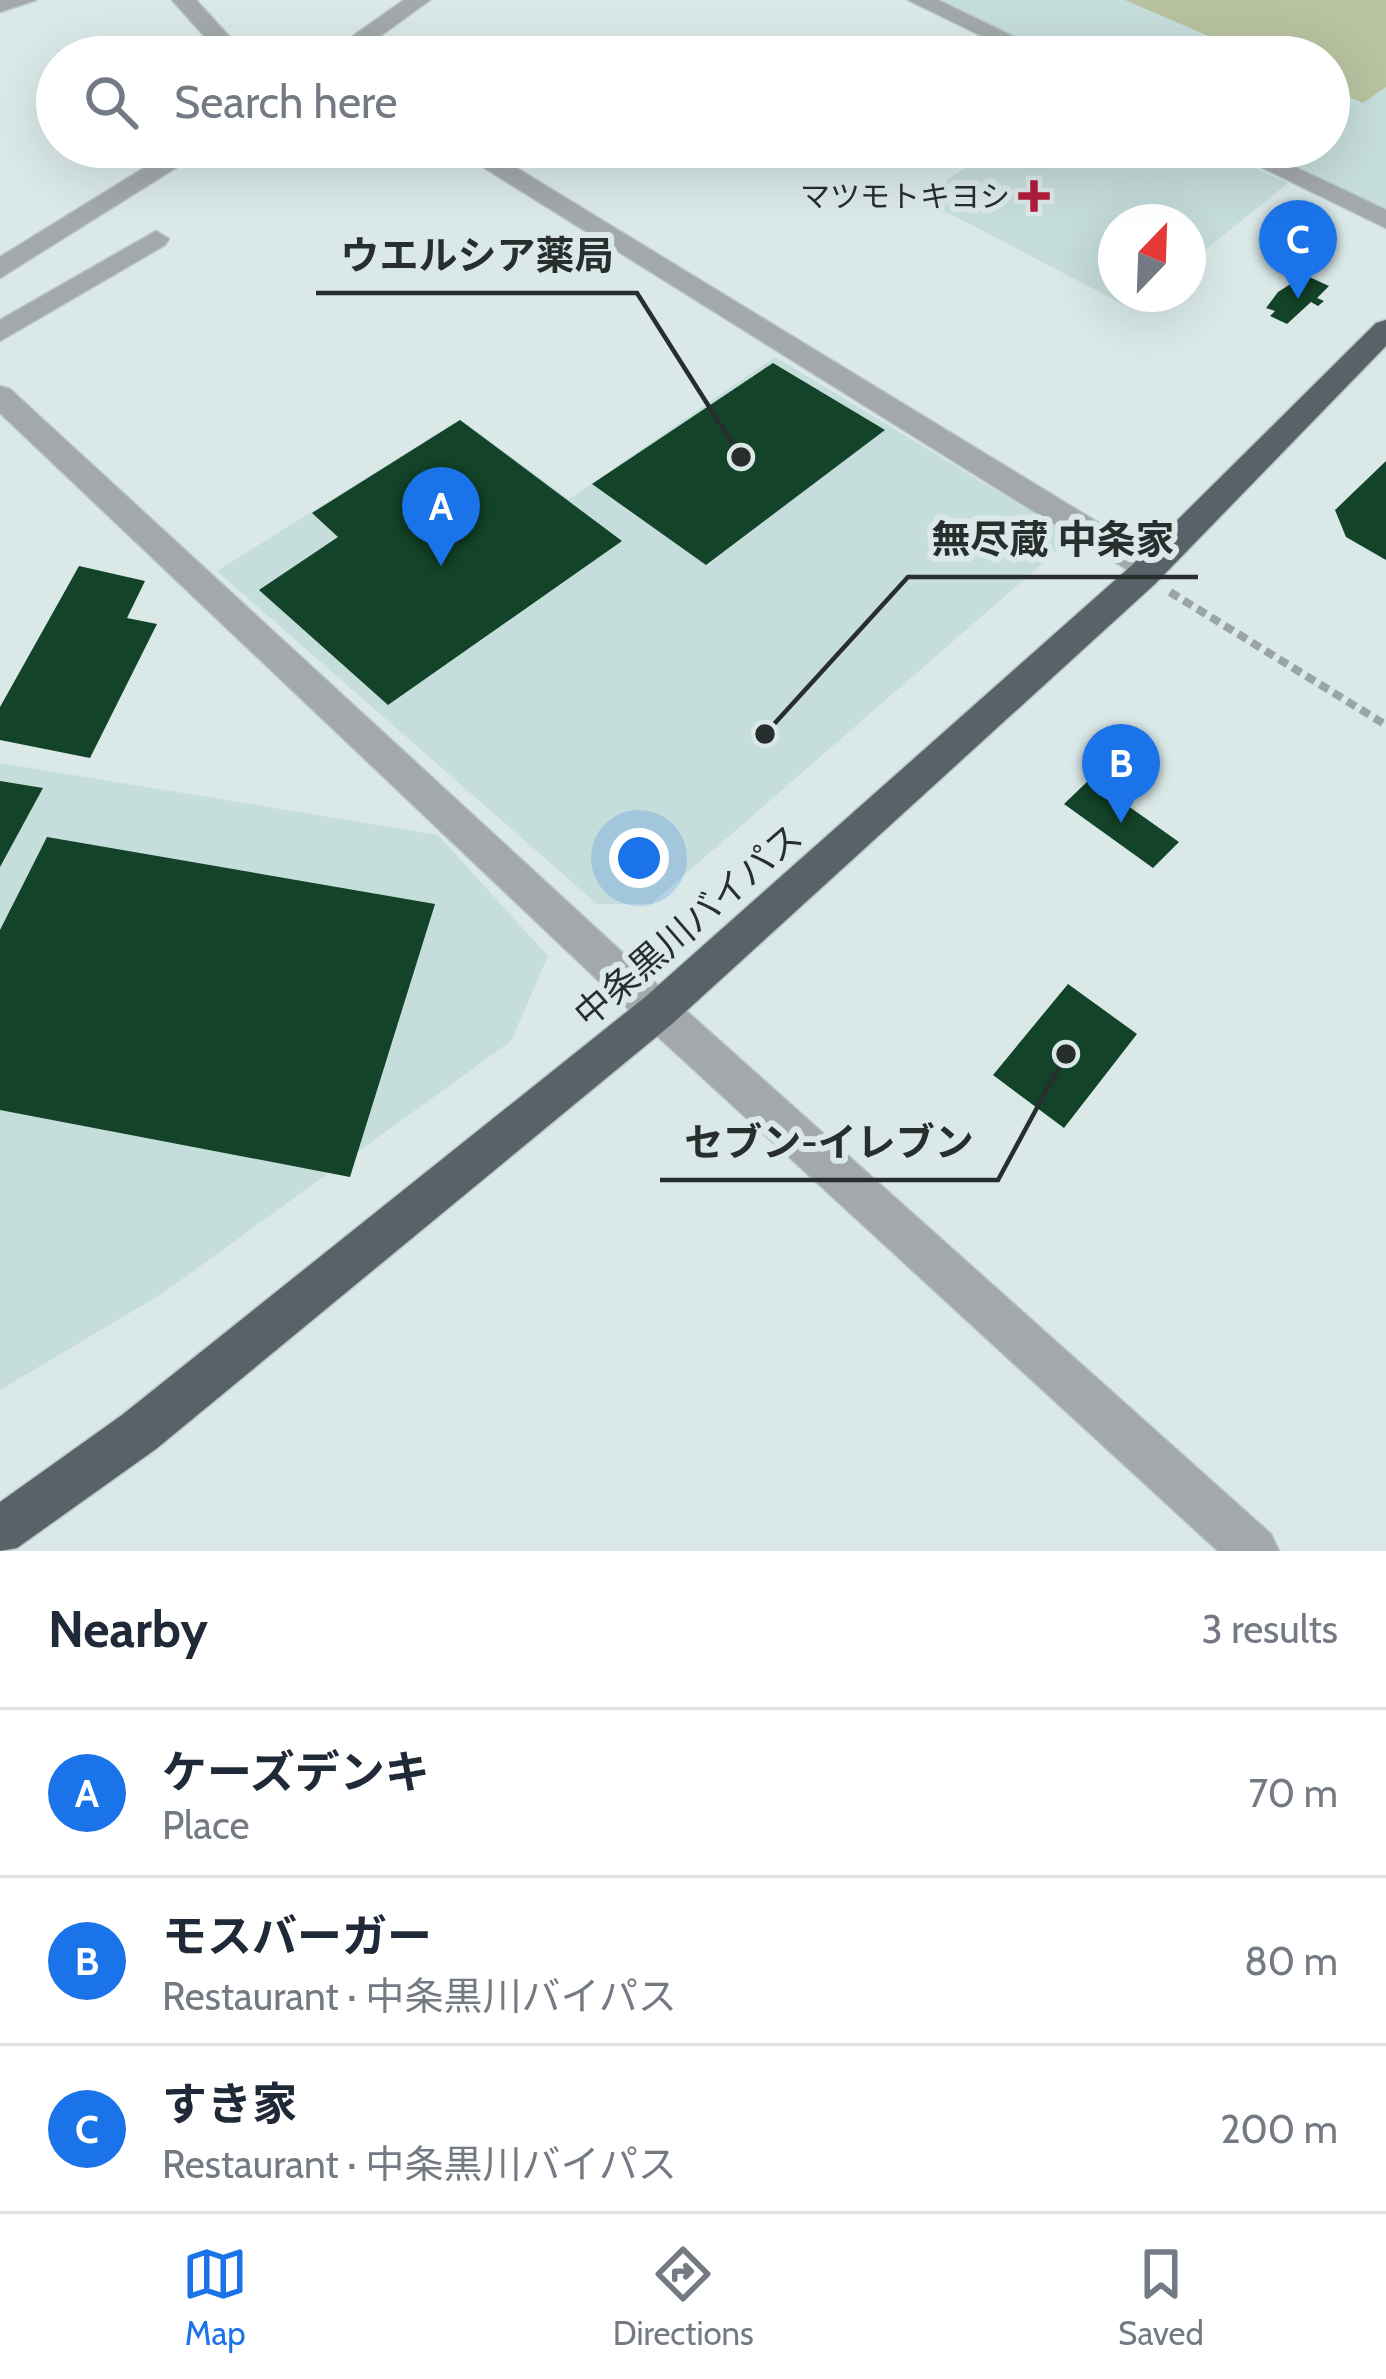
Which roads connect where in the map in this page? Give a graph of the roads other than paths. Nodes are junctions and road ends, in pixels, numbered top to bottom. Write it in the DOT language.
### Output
graph roads {
  1 [pos="25,0"];
  2 [pos="183,0"];
  3 [pos="419,0"];
  4 [pos="919,0"];
  5 [pos="0,5"];
  6 [pos="216,36"];
  7 [pos="366,36"];
  8 [pos="998,36"];
  9 [pos="162,168"];
  10 [pos="498,168"];
  11 [pos="1277,168"];
  12 [pos="1386,220"];
  13 [pos="156,239"];
  14 [pos="0,269"];
  15 [pos="1386,329"];
  16 [pos="0,332"];
  17 [pos="0,396"];
  18 [pos="1146,572"];
  19 [pos="658,1011"];
  20 [pos="0,1532"];
  21 [pos="1254,1551"];
  1 -- 5 [label="street"];
  2 -- 6 [label="street"];
  3 -- 7 [label="street"];
  4 -- 8 [label="street"];
  9 -- 14 [label="street"];
  10 -- 18 [label="street"];
  11 -- 12 [label="street"];
  13 -- 16 [label="street"];
  15 -- 18 [label="highway, 中条黒川バイパス"];
  17 -- 19 [label="street"];
  18 -- 19 [label="highway, 中条黒川バイパス"];
  19 -- 20 [label="highway, 中条黒川バイパス"];
  19 -- 21 [label="street"];
}
